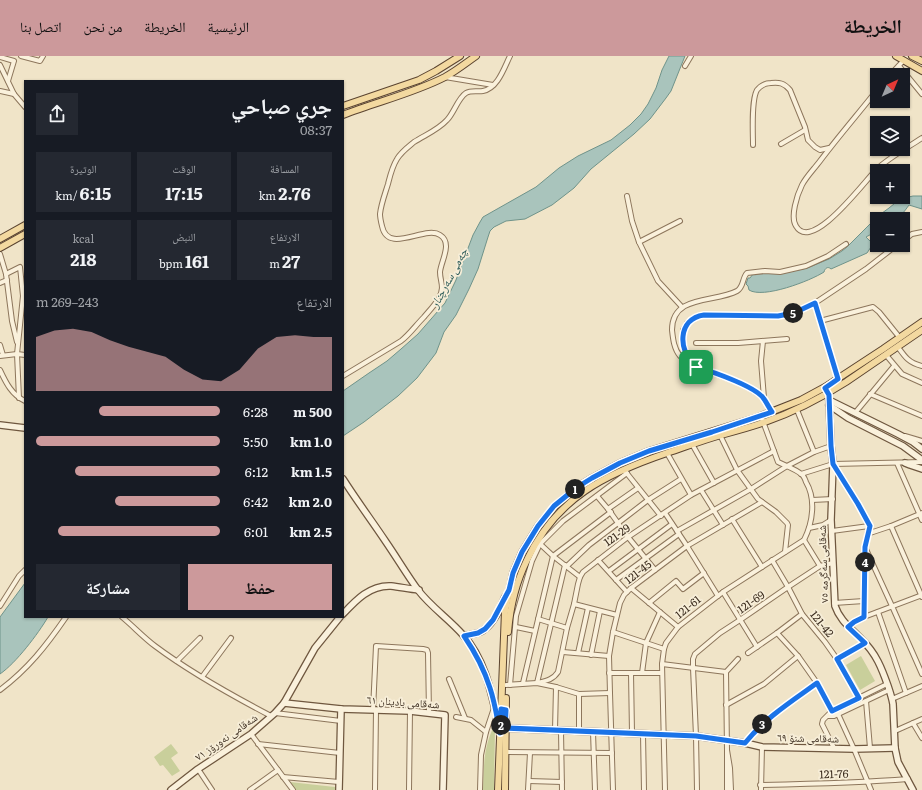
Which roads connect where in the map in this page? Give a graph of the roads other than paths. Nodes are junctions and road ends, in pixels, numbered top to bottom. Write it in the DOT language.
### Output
graph roads {
  1 [pos="21,56"];
  2 [pos="43,56"];
  3 [pos="460,56"];
  4 [pos="476,56"];
  5 [pos="510,56"];
  6 [pos="691,56"];
  7 [pos="896,56"];
  8 [pos="912,56"];
  9 [pos="918,56"];
  10 [pos="0,57"];
  11 [pos="904,60"];
  12 [pos="922,60"];
  13 [pos="0,65"];
  14 [pos="686,66"];
  15 [pos="899,66"];
  16 [pos="922,70"];
  17 [pos="445,77"];
  18 [pos="8,81"];
  19 [pos="493,85"];
  20 [pos="0,91"];
  21 [pos="14,94"];
  22 [pos="922,94"];
  23 [pos="870,99"];
  24 [pos="24,106"];
  25 [pos="344,106"];
  26 [pos="344,116"];
  27 [pos="805,130"];
  28 [pos="922,138"];
  29 [pos="782,144"];
  30 [pos="753,145"];
  31 [pos="830,148"];
  32 [pos="627,196"];
  33 [pos="680,221"];
  34 [pos="24,226"];
  35 [pos="922,232"];
  36 [pos="24,235"];
  37 [pos="910,235"];
  38 [pos="0,239"];
  39 [pos="639,242"];
  40 [pos="846,244"];
  41 [pos="0,248"];
  42 [pos="888,252"];
  43 [pos="0,254"];
  44 [pos="6,274"];
  45 [pos="7,280"];
  46 [pos="0,283"];
  47 [pos="24,296"];
  48 [pos="815,303"];
  49 [pos="682,308"];
  50 [pos="820,321"];
  51 [pos="922,322"];
  52 [pos="922,330"];
  53 [pos="900,338"];
  54 [pos="787,339"];
  55 [pos="763,341"];
  56 [pos="696,343"];
  57 [pos="0,345"];
  58 [pos="18,347"];
  59 [pos="898,347"];
  60 [pos="17,354"];
  61 [pos="2,355"];
  62 [pos="24,355"];
  63 [pos="886,355"];
  64 [pos="894,366"];
  65 [pos="922,366"];
  66 [pos="696,367"];
  67 [pos="0,370"];
  68 [pos="344,375"];
  69 [pos="838,379"];
  70 [pos="922,383"];
  71 [pos="870,394"];
  72 [pos="828,396"];
  73 [pos="19,398"];
  74 [pos="764,398"];
  75 [pos="24,400"];
  76 [pos="797,410"];
  77 [pos="772,412"];
  78 [pos="856,413"];
  79 [pos="922,416"];
  80 [pos="762,420"];
  81 [pos="876,423"];
  82 [pos="0,425"];
  83 [pos="24,428"];
  84 [pos="873,429"];
  85 [pos="898,434"];
  86 [pos="720,435"];
  87 [pos="922,441"];
  88 [pos="692,444"];
  89 [pos="831,446"];
  90 [pos="922,449"];
  91 [pos="774,451"];
  92 [pos="814,452"];
  93 [pos="667,453"];
  94 [pos="922,461"];
  95 [pos="897,463"];
  96 [pos="905,463"];
  97 [pos="833,464"];
  98 [pos="787,466"];
  99 [pos="922,469"];
  100 [pos="737,470"];
  101 [pos="625,471"];
  102 [pos="801,474"];
  103 [pos="681,479"];
  104 [pos="344,481"];
  105 [pos="714,483"];
  106 [pos="638,488"];
  107 [pos="751,489"];
  108 [pos="702,490"];
  109 [pos="691,495"];
  110 [pos="596,496"];
  111 [pos="833,499"];
  112 [pos="648,500"];
  113 [pos="812,500"];
  114 [pos="762,502"];
  115 [pos="714,510"];
  116 [pos="610,511"];
  117 [pos="921,513"];
  118 [pos="663,515"];
  119 [pos="732,519"];
  120 [pos="831,520"];
  121 [pos="922,520"];
  122 [pos="619,523"];
  123 [pos="672,524"];
  124 [pos="723,525"];
  125 [pos="870,526"];
  126 [pos="891,526"];
  127 [pos="809,528"];
  128 [pos="832,531"];
  129 [pos="678,533"];
  130 [pos="870,533"];
  131 [pos="628,537"];
  132 [pos="804,540"];
  133 [pos="538,542"];
  134 [pos="687,546"];
  135 [pos="865,547"];
  136 [pos="638,549"];
  137 [pos="785,552"];
  138 [pos="553,556"];
  139 [pos="646,559"];
  140 [pos="598,560"];
  141 [pos="772,560"];
  142 [pos="833,563"];
  143 [pos="566,566"];
  144 [pos="820,566"];
  145 [pos="762,567"];
  146 [pos="655,570"];
  147 [pos="24,571"];
  148 [pos="608,571"];
  149 [pos="704,573"];
  150 [pos="580,577"];
  151 [pos="616,580"];
  152 [pos="788,587"];
  153 [pos="631,588"];
  154 [pos="419,590"];
  155 [pos="509,590"];
  156 [pos="627,592"];
  157 [pos="723,592"];
  158 [pos="718,596"];
  159 [pos="922,596"];
  160 [pos="864,602"];
  161 [pos="649,603"];
  162 [pos="834,603"];
  163 [pos="574,604"];
  164 [pos="0,606"];
  165 [pos="892,606"];
  166 [pos="588,608"];
  167 [pos="600,611"];
  168 [pos="660,612"];
  169 [pos="878,612"];
  170 [pos="344,613"];
  171 [pos="802,614"];
  172 [pos="617,615"];
  173 [pos="864,617"];
  174 [pos="65,618"];
  175 [pos="123,618"];
  176 [pos="339,618"];
  177 [pos="538,619"];
  178 [pos="740,620"];
  179 [pos="551,623"];
  180 [pos="516,627"];
  181 [pos="678,627"];
  182 [pos="848,627"];
  183 [pos="567,628"];
  184 [pos="535,630"];
  185 [pos="613,632"];
  186 [pos="777,633"];
  187 [pos="464,636"];
  188 [pos="200,638"];
  189 [pos="230,638"];
  190 [pos="646,643"];
  191 [pos="865,643"];
  192 [pos="757,647"];
  193 [pos="664,649"];
  194 [pos="563,652"];
  195 [pos="578,653"];
  196 [pos="748,653"];
  197 [pos="591,655"];
  198 [pos="609,656"];
  199 [pos="798,656"];
  200 [pos="738,659"];
  201 [pos="837,659"];
  202 [pos="177,661"];
  203 [pos="662,664"];
  204 [pos="692,668"];
  205 [pos="726,672"];
  206 [pos="609,673"];
  207 [pos="631,673"];
  208 [pos="642,673"];
  209 [pos="662,673"];
  210 [pos="922,674"];
  211 [pos="202,677"];
  212 [pos="449,679"];
  213 [pos="523,683"];
  214 [pos="536,683"];
  215 [pos="817,683"];
  216 [pos="508,685"];
  217 [pos="922,686"];
  218 [pos="556,687"];
  219 [pos="888,687"];
  220 [pos="0,690"];
  221 [pos="579,694"];
  222 [pos="610,694"];
  223 [pos="906,694"];
  224 [pos="859,698"];
  225 [pos="892,698"];
  226 [pos="866,701"];
  227 [pos="284,702"];
  228 [pos="726,705"];
  229 [pos="495,708"];
  230 [pos="341,709"];
  231 [pos="504,709"];
  232 [pos="374,710"];
  233 [pos="410,711"];
  234 [pos="832,711"];
  235 [pos="429,713"];
  236 [pos="838,714"];
  237 [pos="273,715"];
  238 [pos="828,716"];
  239 [pos="456,717"];
  240 [pos="465,718"];
  241 [pos="922,719"];
  242 [pos="340,721"];
  243 [pos="913,723"];
  244 [pos="505,728"];
  245 [pos="555,730"];
  246 [pos="561,731"];
  247 [pos="579,731"];
  248 [pos="894,731"];
  249 [pos="486,732"];
  250 [pos="593,732"];
  251 [pos="500,733"];
  252 [pos="611,733"];
  253 [pos="632,733"];
  254 [pos="251,734"];
  255 [pos="643,734"];
  256 [pos="664,735"];
  257 [pos="696,736"];
  258 [pos="922,738"];
  259 [pos="727,740"];
  260 [pos="745,743"];
  261 [pos="258,744"];
  262 [pos="762,747"];
  263 [pos="834,748"];
  264 [pos="870,748"];
  265 [pos="895,748"];
  266 [pos="854,749"];
  267 [pos="727,750"];
  268 [pos="505,752"];
  269 [pos="530,752"];
  270 [pos="340,753"];
  271 [pos="561,753"];
  272 [pos="594,753"];
  273 [pos="612,753"];
  274 [pos="198,769"];
  275 [pos="278,770"];
  276 [pos="283,777"];
  277 [pos="908,779"];
  278 [pos="529,781"];
  279 [pos="339,782"];
  280 [pos="562,782"];
  281 [pos="867,782"];
  282 [pos="760,785"];
  283 [pos="172,790"];
  284 [pos="212,790"];
  285 [pos="250,790"];
  286 [pos="293,790"];
  287 [pos="339,790"];
  288 [pos="374,790"];
  289 [pos="408,790"];
  290 [pos="443,790"];
  291 [pos="480,790"];
  292 [pos="498,790"];
  293 [pos="505,790"];
  294 [pos="528,790"];
  295 [pos="562,790"];
  296 [pos="595,790"];
  297 [pos="613,790"];
  298 [pos="644,790"];
  299 [pos="665,790"];
  300 [pos="697,790"];
  301 [pos="727,790"];
  302 [pos="731,790"];
  303 [pos="761,790"];
  304 [pos="871,790"];
  305 [pos="913,790"];
  1 -- 2 [label="street"];
  3 -- 25 [label="main road"];
  4 -- 17 [label="main road"];
  5 -- 19 [label="street"];
  6 -- 14 [label="street"];
  7 -- 11 [label="main road"];
  8 -- 12 [label="main road"];
  9 -- 12 [label="main road"];
  10 -- 18 [label="street"];
  11 -- 15 [label="street"];
  11 -- 16 [label="main road"];
  13 -- 18 [label="street"];
  15 -- 22 [label="street"];
  17 -- 19 [label="street"];
  17 -- 26 [label="main road"];
  18 -- 21 [label="street"];
  19 -- 68 [label="street"];
  20 -- 21 [label="street"];
  21 -- 24 [label="street"];
  23 -- 31 [label="street"];
  27 -- 29 [label="street"];
  27 -- 30 [label="street"];
  27 -- 31 [label="street"];
  28 -- 31 [label="street"];
  32 -- 39 [label="street"];
  33 -- 39 [label="street"];
  34 -- 38 [label="main road"];
  35 -- 37 [label="street"];
  36 -- 41 [label="main road"];
  39 -- 49 [label="street"];
  40 -- 49 [label="street"];
  42 -- 48 [label="street"];
  43 -- 44 [label="street"];
  44 -- 45 [label="street"];
  44 -- 47 [label="street"];
  45 -- 46 [label="street"];
  45 -- 58 [label="street"];
  47 -- 58 [label="street"];
  48 -- 50 [label="street"];
  48 -- 66 [label="street"];
  49 -- 66 [label="street"];
  50 -- 53 [label="street"];
  50 -- 69 [label="street"];
  51 -- 53 [label="main road"];
  52 -- 59 [label="main road"];
  53 -- 69 [label="main road"];
  54 -- 55 [label="street"];
  55 -- 56 [label="street"];
  55 -- 74 [label="street"];
  57 -- 61 [label="street"];
  58 -- 60 [label="street"];
  59 -- 63 [label="main road"];
  59 -- 65 [label="street"];
  60 -- 61 [label="street"];
  60 -- 62 [label="street"];
  60 -- 73 [label="street"];
  63 -- 64 [label="street"];
  63 -- 72 [label="main road"];
  64 -- 70 [label="street"];
  64 -- 71 [label="street"];
  66 -- 74 [label="street"];
  67 -- 73 [label="street"];
  69 -- 72 [label="main road"];
  71 -- 78 [label="street"];
  71 -- 79 [label="street"];
  72 -- 76 [label="main road"];
  72 -- 77 [label="main road"];
  72 -- 78 [label="street"];
  72 -- 84 [label="street"];
  72 -- 89 [label="street, شەقامی سەگرمە ٧٥"];
  73 -- 75 [label="street"];
  74 -- 77 [label="street"];
  76 -- 80 [label="main road"];
  76 -- 92 [label="street"];
  77 -- 80 [label="main road"];
  78 -- 81 [label="street"];
  80 -- 86 [label="main road"];
  80 -- 91 [label="street"];
  80 -- 155 [label="main road"];
  81 -- 84 [label="street"];
  81 -- 85 [label="street"];
  82 -- 83 [label="street"];
  84 -- 94 [label="street"];
  85 -- 87 [label="street"];
  85 -- 90 [label="street"];
  86 -- 88 [label="main road"];
  86 -- 100 [label="street"];
  88 -- 93 [label="main road"];
  88 -- 105 [label="street"];
  89 -- 92 [label="street"];
  89 -- 97 [label="street, شەقامی سەگرمە ٧٥"];
  91 -- 98 [label="street"];
  91 -- 100 [label="street, 121-29"];
  92 -- 98 [label="street"];
  93 -- 101 [label="main road"];
  93 -- 103 [label="street"];
  94 -- 96 [label="street"];
  95 -- 96 [label="street"];
  95 -- 97 [label="street"];
  95 -- 117 [label="street"];
  96 -- 99 [label="street"];
  97 -- 102 [label="street"];
  97 -- 111 [label="street, شەقامی سەگرمە ٧٥"];
  97 -- 125 [label="street"];
  98 -- 102 [label="street"];
  98 -- 107 [label="street"];
  100 -- 105 [label="street, 121-29"];
  100 -- 107 [label="street"];
  101 -- 106 [label="street"];
  101 -- 110 [label="street"];
  101 -- 133 [label="main road"];
  102 -- 113 [label="street"];
  103 -- 109 [label="street"];
  103 -- 112 [label="street"];
  104 -- 154 [label="street"];
  105 -- 108 [label="street, 121-29"];
  106 -- 112 [label="street"];
  106 -- 116 [label="street"];
  107 -- 114 [label="street"];
  107 -- 115 [label="street"];
  108 -- 109 [label="street, 121-29"];
  108 -- 115 [label="street"];
  109 -- 118 [label="street, 121-29"];
  110 -- 116 [label="street"];
  110 -- 133 [label="street"];
  111 -- 113 [label="street"];
  111 -- 120 [label="street, شەقامی سەگرمە ٧٥"];
  112 -- 118 [label="street"];
  112 -- 122 [label="street"];
  113 -- 127 [label="street"];
  114 -- 119 [label="street, 121-45"];
  114 -- 137 [label="street"];
  115 -- 124 [label="street"];
  115 -- 129 [label="street"];
  116 -- 122 [label="street"];
  116 -- 138 [label="street"];
  117 -- 121 [label="street"];
  117 -- 126 [label="street"];
  118 -- 123 [label="street"];
  118 -- 131 [label="street, 121-29"];
  119 -- 124 [label="street, 121-45"];
  119 -- 145 [label="street"];
  120 -- 127 [label="street"];
  120 -- 128 [label="street, شەقامی سەگرمە ٧٥"];
  122 -- 131 [label="street"];
  122 -- 143 [label="street"];
  123 -- 129 [label="street"];
  123 -- 136 [label="street"];
  124 -- 134 [label="street, 121-45"];
  125 -- 128 [label="street"];
  125 -- 130 [label="street"];
  126 -- 130 [label="street"];
  126 -- 159 [label="street"];
  127 -- 132 [label="street"];
  128 -- 142 [label="street, شەقامی سەگرمە ٧٥"];
  129 -- 134 [label="street"];
  129 -- 139 [label="street"];
  130 -- 135 [label="street"];
  131 -- 136 [label="street"];
  131 -- 140 [label="street, 121-29"];
  132 -- 137 [label="street, 121-61"];
  132 -- 144 [label="street"];
  133 -- 138 [label="street"];
  133 -- 180 [label="street"];
  133 -- 216 [label="main road"];
  134 -- 146 [label="street, 121-45"];
  134 -- 149 [label="street"];
  135 -- 160 [label="street"];
  135 -- 165 [label="street"];
  136 -- 139 [label="street"];
  136 -- 148 [label="street"];
  137 -- 141 [label="street, 121-61"];
  138 -- 143 [label="street"];
  138 -- 177 [label="street"];
  139 -- 146 [label="street"];
  139 -- 151 [label="street"];
  140 -- 148 [label="street"];
  140 -- 150 [label="street, 121-29"];
  141 -- 145 [label="street, 121-61"];
  141 -- 152 [label="street, 121-42"];
  142 -- 144 [label="street, 121-69"];
  142 -- 162 [label="street, شەقامی سەگرمە ٧٥"];
  143 -- 150 [label="street"];
  143 -- 179 [label="street"];
  144 -- 152 [label="street, 121-69"];
  145 -- 157 [label="street, 121-61"];
  146 -- 153 [label="street, 121-45"];
  147 -- 164 [label="street"];
  148 -- 151 [label="street"];
  149 -- 158 [label="street"];
  149 -- 161 [label="street"];
  150 -- 163 [label="street"];
  151 -- 156 [label="street"];
  152 -- 171 [label="street, 121-42"];
  152 -- 178 [label="street, 121-69"];
  153 -- 156 [label="street, 121-45"];
  153 -- 161 [label="street"];
  154 -- 170 [label="street"];
  154 -- 187 [label="street"];
  155 -- 187 [label="main road"];
  155 -- 231 [label="main road"];
  156 -- 172 [label="street, 121-45"];
  157 -- 158 [label="street, 121-61"];
  157 -- 178 [label="street"];
  158 -- 181 [label="street, 121-61"];
  159 -- 165 [label="street"];
  160 -- 162 [label="street"];
  160 -- 173 [label="street"];
  161 -- 168 [label="street"];
  162 -- 182 [label="street, شەقامی سەگرمە ٧٥"];
  163 -- 166 [label="street"];
  163 -- 183 [label="street"];
  165 -- 169 [label="street"];
  165 -- 210 [label="street"];
  166 -- 167 [label="street"];
  166 -- 195 [label="street"];
  167 -- 172 [label="street"];
  167 -- 197 [label="street"];
  168 -- 181 [label="street"];
  168 -- 190 [label="street"];
  169 -- 173 [label="street"];
  169 -- 223 [label="street"];
  171 -- 186 [label="street"];
  171 -- 201 [label="street, 121-42"];
  172 -- 185 [label="street, 121-45"];
  173 -- 182 [label="street"];
  174 -- 220 [label="street"];
  175 -- 202 [label="street"];
  176 -- 227 [label="street, شەقامی نەورۆز ٧١"];
  177 -- 179 [label="street"];
  177 -- 184 [label="street"];
  178 -- 192 [label="street"];
  178 -- 204 [label="street, 121-69"];
  179 -- 183 [label="street"];
  179 -- 214 [label="street"];
  180 -- 184 [label="street"];
  180 -- 216 [label="street"];
  181 -- 193 [label="street, 121-61"];
  182 -- 191 [label="street, شەقامی سەگرمە ٧٥"];
  183 -- 194 [label="street"];
  184 -- 213 [label="street"];
  185 -- 190 [label="street"];
  185 -- 198 [label="street, 121-45"];
  186 -- 192 [label="street"];
  186 -- 199 [label="street"];
  187 -- 229 [label="street"];
  188 -- 202 [label="street"];
  189 -- 211 [label="street"];
  190 -- 193 [label="street"];
  190 -- 208 [label="street"];
  191 -- 201 [label="street"];
  191 -- 219 [label="street, شەقامی سەگرمە ٧٥"];
  192 -- 196 [label="street"];
  193 -- 203 [label="street, 121-61"];
  194 -- 195 [label="street"];
  194 -- 214 [label="street"];
  195 -- 197 [label="street"];
  197 -- 198 [label="street"];
  198 -- 206 [label="street, 121-45"];
  199 -- 215 [label="street"];
  199 -- 228 [label="street"];
  200 -- 205 [label="street"];
  201 -- 224 [label="street, 121-42"];
  202 -- 211 [label="street"];
  203 -- 204 [label="street"];
  203 -- 209 [label="street, 121-61"];
  204 -- 205 [label="street"];
  204 -- 257 [label="street"];
  205 -- 228 [label="street"];
  206 -- 207 [label="street"];
  206 -- 222 [label="street, 121-45"];
  207 -- 208 [label="street"];
  207 -- 253 [label="street"];
  208 -- 209 [label="street"];
  209 -- 256 [label="street, 121-61"];
  211 -- 237 [label="street"];
  212 -- 240 [label="street"];
  213 -- 214 [label="street"];
  213 -- 216 [label="street"];
  214 -- 218 [label="street"];
  215 -- 234 [label="street"];
  215 -- 260 [label="street"];
  216 -- 231 [label="main road"];
  217 -- 223 [label="street"];
  218 -- 221 [label="street"];
  218 -- 245 [label="street"];
  219 -- 224 [label="street"];
  219 -- 225 [label="street, شەقامی سەگرمە ٧٥"];
  219 -- 226 [label="street"];
  221 -- 222 [label="street"];
  221 -- 247 [label="street"];
  222 -- 252 [label="street, 121-45"];
  223 -- 225 [label="street"];
  224 -- 234 [label="street"];
  225 -- 248 [label="street, شەقامی سەگرمە ٧٥"];
  226 -- 236 [label="street"];
  226 -- 264 [label="street"];
  227 -- 230 [label="street, شەقامی بادینان ٦١"];
  227 -- 237 [label="street, شەقامی نەورۆز ٧١"];
  228 -- 259 [label="street"];
  229 -- 249 [label="street"];
  229 -- 251 [label="street"];
  230 -- 232 [label="street, شەقامی بادینان ٦١"];
  230 -- 242 [label="street"];
  231 -- 244 [label="main road"];
  231 -- 251 [label="main road"];
  232 -- 233 [label="street, شەقامی بادینان ٦١"];
  232 -- 235 [label="street"];
  232 -- 288 [label="street"];
  233 -- 235 [label="street, شەقامی بادینان ٦١"];
  233 -- 289 [label="street"];
  234 -- 238 [label="street"];
  235 -- 290 [label="street, شەقامی بادینان ٦١"];
  236 -- 238 [label="street"];
  236 -- 266 [label="street"];
  237 -- 242 [label="street"];
  237 -- 254 [label="street, شەقامی نەورۆز ٧١"];
  238 -- 263 [label="street"];
  239 -- 240 [label="street"];
  240 -- 249 [label="street"];
  241 -- 243 [label="street"];
  242 -- 270 [label="street"];
  243 -- 248 [label="street"];
  243 -- 258 [label="street"];
  244 -- 245 [label="street, شەقامی شنۆ ٦٩"];
  244 -- 268 [label="main road"];
  245 -- 246 [label="street, شەقامی شنۆ ٦٩"];
  246 -- 247 [label="street, شەقامی شنۆ ٦٩"];
  246 -- 271 [label="street"];
  247 -- 250 [label="street, شەقامی شنۆ ٦٩"];
  248 -- 265 [label="street, شەقامی سەگرمە ٧٥"];
  249 -- 291 [label="street"];
  250 -- 252 [label="street, شەقامی شنۆ ٦٩"];
  250 -- 272 [label="street"];
  251 -- 292 [label="main road"];
  252 -- 253 [label="street, شەقامی شنۆ ٦٩"];
  252 -- 273 [label="street, 121-45"];
  253 -- 255 [label="street, شەقامی شنۆ ٦٩"];
  254 -- 261 [label="street"];
  254 -- 274 [label="street, شەقامی نەورۆز ٧١"];
  255 -- 256 [label="street, شەقامی شنۆ ٦٩"];
  255 -- 298 [label="street"];
  256 -- 257 [label="street, شەقامی شنۆ ٦٩"];
  256 -- 299 [label="street, 121-61"];
  257 -- 259 [label="street, شەقامی شنۆ ٦٩"];
  257 -- 300 [label="street"];
  259 -- 260 [label="street, شەقامی شنۆ ٦٩"];
  259 -- 267 [label="street"];
  260 -- 262 [label="street, شەقامی شنۆ ٦٩"];
  261 -- 270 [label="street"];
  261 -- 275 [label="street"];
  262 -- 263 [label="street, شەقامی شنۆ ٦٩"];
  262 -- 282 [label="street"];
  263 -- 266 [label="street, شەقامی شنۆ ٦٩"];
  264 -- 265 [label="street, شەقامی شنۆ ٦٩"];
  264 -- 266 [label="street, شەقامی شنۆ ٦٩"];
  265 -- 277 [label="street, شەقامی سەگرمە ٧٥"];
  266 -- 281 [label="street"];
  267 -- 301 [label="street"];
  267 -- 302 [label="street"];
  268 -- 269 [label="street"];
  268 -- 293 [label="main road"];
  269 -- 271 [label="street"];
  269 -- 278 [label="street"];
  270 -- 279 [label="street"];
  271 -- 272 [label="street"];
  271 -- 280 [label="street"];
  272 -- 273 [label="street"];
  272 -- 296 [label="street"];
  273 -- 297 [label="street, 121-45"];
  274 -- 283 [label="street, شەقامی نەورۆز ٧١"];
  274 -- 284 [label="street"];
  275 -- 276 [label="street"];
  275 -- 285 [label="street"];
  276 -- 279 [label="street"];
  276 -- 286 [label="street"];
  277 -- 281 [label="street, 121-76"];
  277 -- 305 [label="street, شەقامی سەگرمە ٧٥"];
  278 -- 280 [label="street"];
  278 -- 294 [label="street"];
  279 -- 287 [label="street"];
  280 -- 295 [label="street"];
  281 -- 282 [label="street, 121-76"];
  281 -- 304 [label="street"];
  282 -- 303 [label="street"];
}
